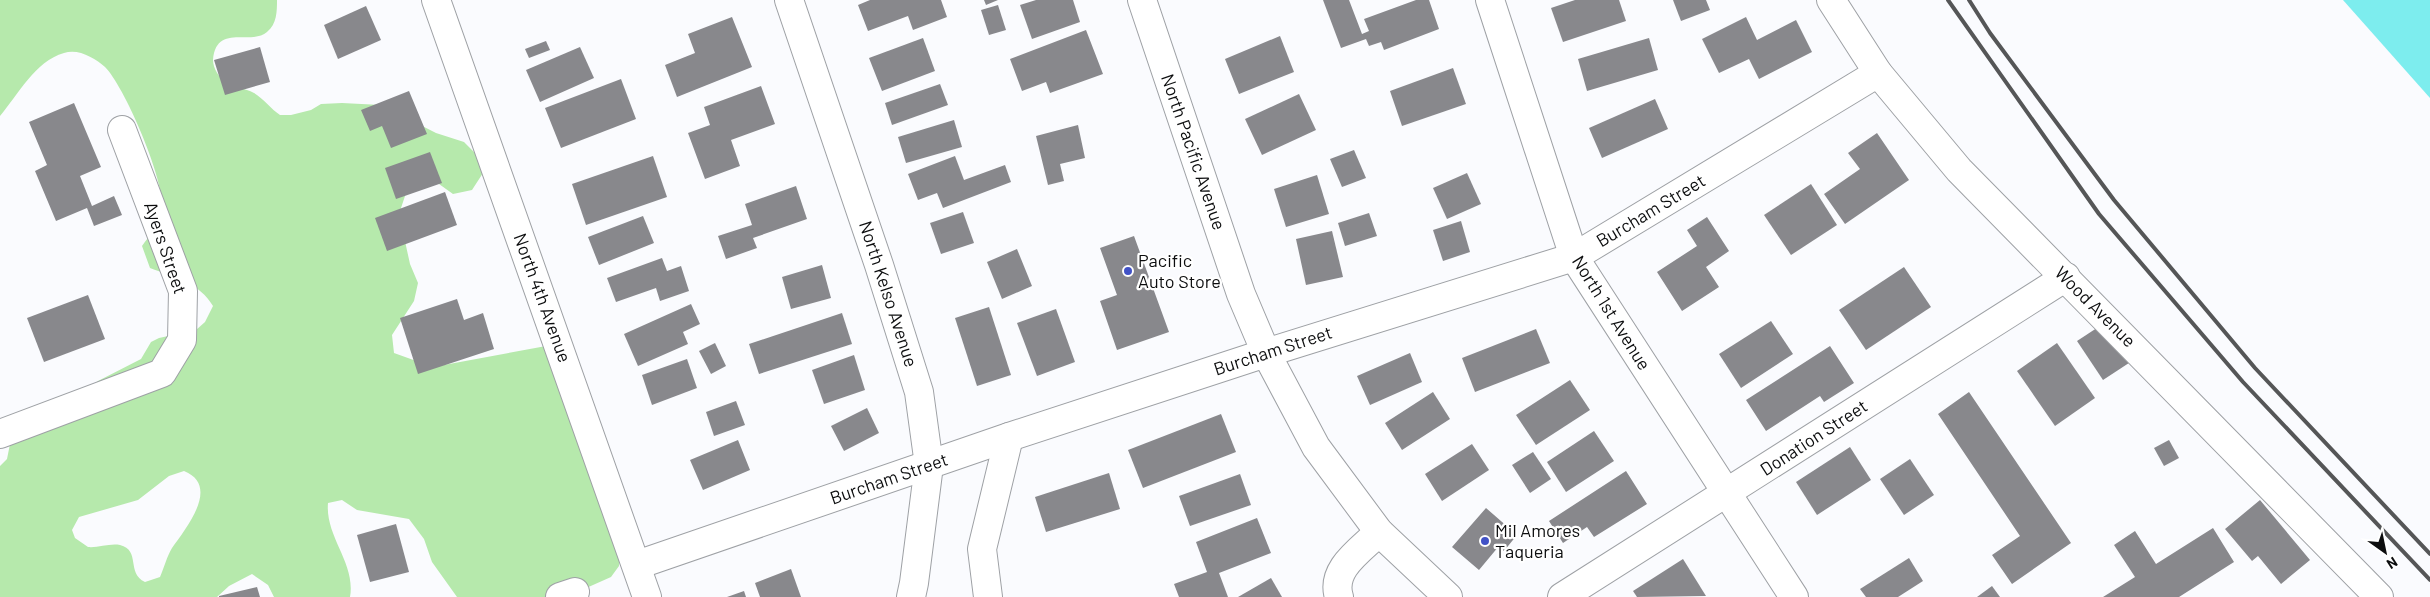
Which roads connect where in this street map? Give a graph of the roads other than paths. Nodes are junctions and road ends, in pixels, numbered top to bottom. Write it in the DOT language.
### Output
graph roads {
  1 [pos="436,0"];
  2 [pos="789,0"];
  3 [pos="1142,0"];
  4 [pos="1490,0"];
  5 [pos="1831,0"];
  6 [pos="1878,73"];
  7 [pos="122,130"];
  8 [pos="1574,257"];
  9 [pos="2066,277"];
  10 [pos="1266,353"];
  11 [pos="0,434"];
  12 [pos="1009,437"];
  13 [pos="929,466"];
  14 [pos="1727,494"];
  15 [pos="1379,532"];
  16 [pos="638,565"];
  17 [pos="647,597"];
  18 [pos="911,597"];
  19 [pos="988,597"];
  20 [pos="1339,597"];
  21 [pos="1448,597"];
  22 [pos="1562,597"];
  23 [pos="1794,597"];
  24 [pos="2379,597"];
  1 -- 16 [label="street, North 4th Avenue"];
  2 -- 13 [label="street, North Kelso Avenue"];
  3 -- 10 [label="street, North Pacific Avenue"];
  4 -- 8 [label="street, North 1st Avenue"];
  5 -- 6 [label="street, Wood Avenue"];
  6 -- 8 [label="street, Burcham Street"];
  6 -- 9 [label="street, Wood Avenue"];
  7 -- 11 [label="street, Ayers Street"];
  8 -- 10 [label="street, Burcham Street"];
  8 -- 14 [label="street, North 1st Avenue"];
  9 -- 14 [label="street, Donation Street"];
  9 -- 24 [label="street, Wood Avenue"];
  10 -- 12 [label="street, Burcham Street"];
  10 -- 15 [label="street, North Pacific Avenue"];
  12 -- 13 [label="street, Burcham Street"];
  12 -- 19 [label="street"];
  13 -- 16 [label="street, Burcham Street"];
  13 -- 18 [label="street, North Kelso Avenue"];
  14 -- 22 [label="street, Donation Street"];
  14 -- 23 [label="street, North 1st Avenue"];
  15 -- 20 [label="street"];
  15 -- 21 [label="street, North Pacific Avenue"];
  16 -- 17 [label="street, North 4th Avenue"];
}
